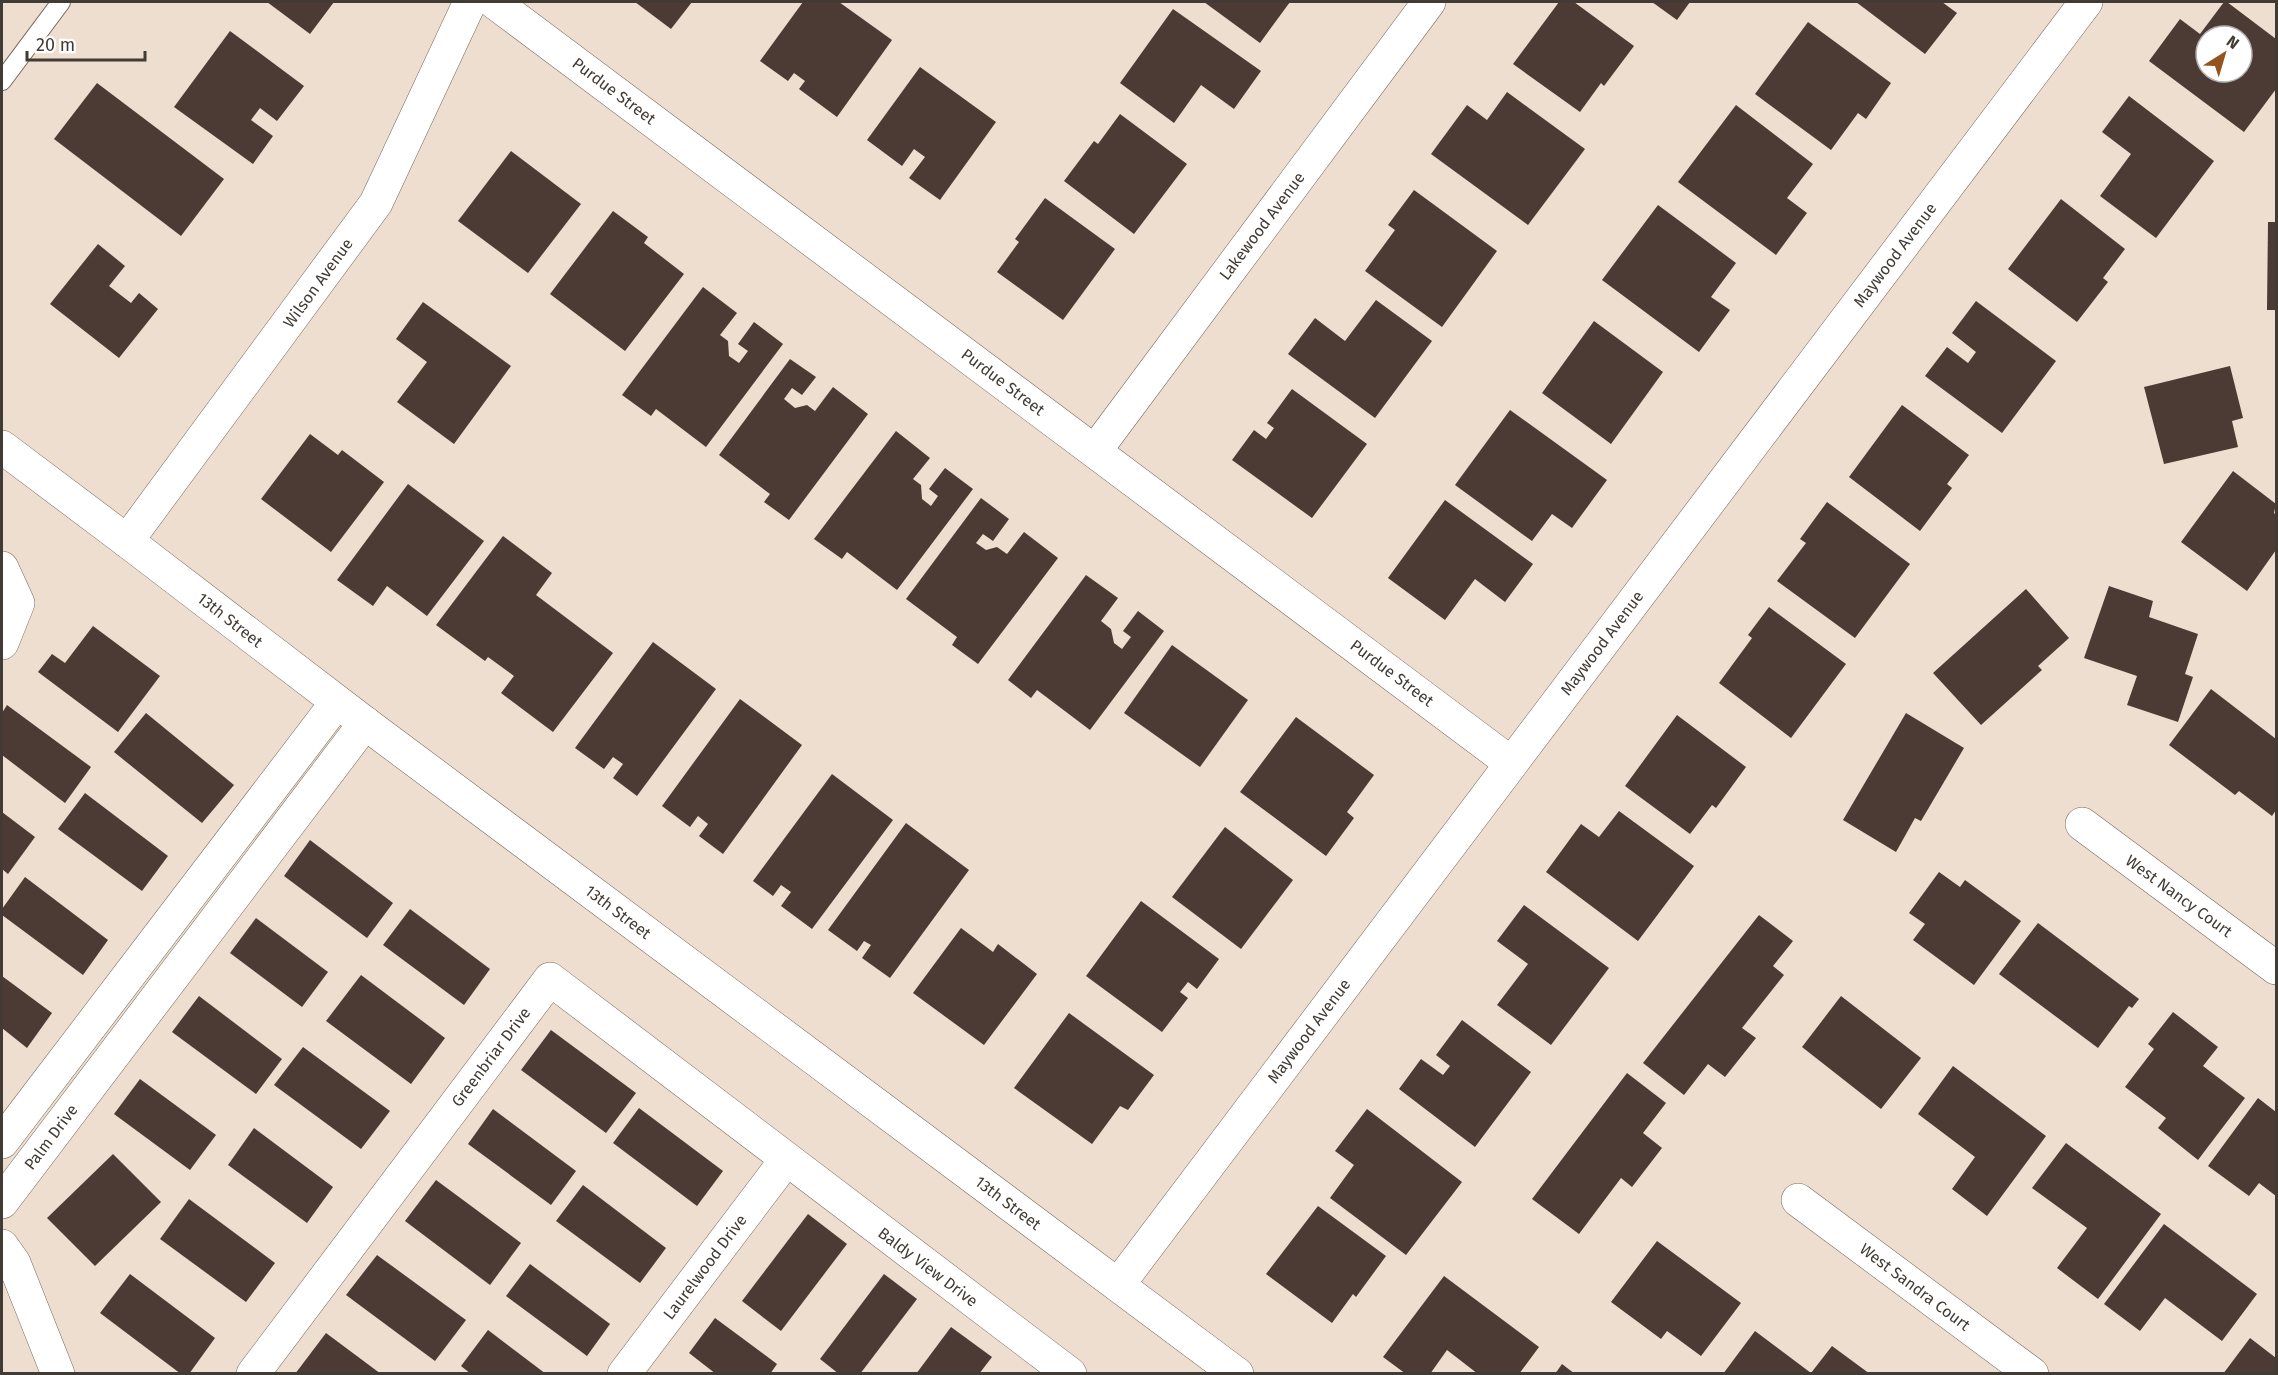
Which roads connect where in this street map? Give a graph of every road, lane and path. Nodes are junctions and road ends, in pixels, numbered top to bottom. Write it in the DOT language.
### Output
graph roads {
  1 [pos="59,2"];
  2 [pos="470,2"];
  3 [pos="494,2"];
  4 [pos="1429,2"];
  5 [pos="2086,2"];
  6 [pos="2,81"];
  7 [pos="2,447"];
  8 [pos="1095,451"];
  9 [pos="127,541"];
  10 [pos="2,568"];
  11 [pos="2,643"];
  12 [pos="337,702"];
  13 [pos="365,723"];
  14 [pos="1511,763"];
  15 [pos="2082,824"];
  16 [pos="242,827"];
  17 [pos="270,847"];
  18 [pos="186,900"];
  19 [pos="216,920"];
  20 [pos="2277,968"];
  21 [pos="128,977"];
  22 [pos="156,999"];
  23 [pos="72,1050"];
  24 [pos="100,1072"];
  25 [pos="2,1142"];
  26 [pos="786,1160"];
  27 [pos="1798,1200"];
  28 [pos="2,1202"];
  29 [pos="2,1246"];
  30 [pos="1118,1285"];
  31 [pos="58,1374"];
  32 [pos="253,1374"];
  33 [pos="624,1374"];
  34 [pos="1070,1374"];
  35 [pos="1237,1374"];
  36 [pos="2032,1374"];
  1 -- 6 [label="lane"];
  2 -- 9 [label="street, Wilson Avenue"];
  3 -- 8 [label="street, Purdue Street"];
  4 -- 8 [label="street, Lakewood Avenue"];
  5 -- 14 [label="street, Maywood Avenue"];
  7 -- 9 [label="street, 13th Street"];
  8 -- 14 [label="street, Purdue Street"];
  9 -- 12 [label="street, 13th Street"];
  10 -- 11 [label="street"];
  12 -- 13 [label="street, 13th Street"];
  12 -- 16 [label="street"];
  13 -- 17 [label="street, Palm Drive"];
  13 -- 30 [label="street, 13th Street"];
  14 -- 30 [label="street, Maywood Avenue"];
  15 -- 20 [label="street, West Nancy Court"];
  16 -- 17 [label="street"];
  16 -- 18 [label="street"];
  17 -- 19 [label="street, Palm Drive"];
  18 -- 19 [label="street"];
  18 -- 21 [label="street"];
  19 -- 22 [label="street, Palm Drive"];
  21 -- 22 [label="street"];
  21 -- 23 [label="street"];
  22 -- 24 [label="street, Palm Drive"];
  23 -- 24 [label="street"];
  23 -- 25 [label="street"];
  24 -- 28 [label="street, Palm Drive"];
  26 -- 32 [label="street, Greenbriar Drive"];
  26 -- 33 [label="street, Laurelwood Drive"];
  26 -- 34 [label="street, Baldy View Drive"];
  27 -- 36 [label="street, West Sandra Court"];
  29 -- 31 [label="street"];
  30 -- 35 [label="street, 13th Street"];
}
